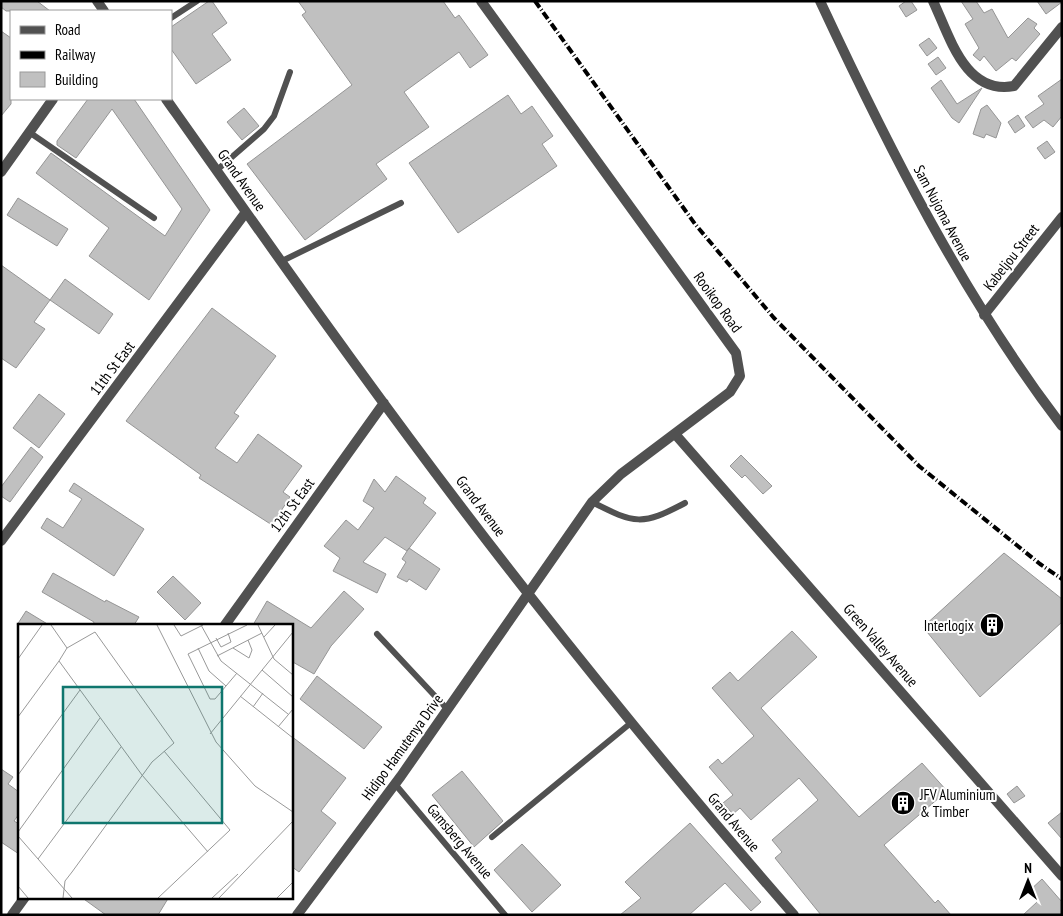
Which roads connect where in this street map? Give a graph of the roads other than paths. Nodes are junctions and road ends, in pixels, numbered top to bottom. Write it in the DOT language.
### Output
graph roads {
  1 [pos="197,1"];
  2 [pos="481,1"];
  3 [pos="820,1"];
  4 [pos="933,1"];
  5 [pos="172,17"];
  6 [pos="1062,27"];
  7 [pos="290,72"];
  8 [pos="53,100"];
  9 [pos="167,100"];
  10 [pos="29,132"];
  11 [pos="217,170"];
  12 [pos="1,172"];
  13 [pos="401,203"];
  14 [pos="246,212"];
  15 [pos="1062,217"];
  16 [pos="154,218"];
  17 [pos="282,261"];
  18 [pos="984,315"];
  19 [pos="384,403"];
  20 [pos="1062,426"];
  21 [pos="675,434"];
  22 [pos="592,502"];
  23 [pos="685,503"];
  24 [pos="1,541"];
  25 [pos="529,595"];
  26 [pos="226,624"];
  27 [pos="377,634"];
  28 [pos="448,710"];
  29 [pos="632,722"];
  30 [pos="395,784"];
  31 [pos="492,837"];
  32 [pos="1062,876"];
  33 [pos="24,898"];
  34 [pos="12,915"];
  35 [pos="296,915"];
  36 [pos="505,915"];
  37 [pos="794,915"];
  1 -- 5 [label="lane"];
  2 -- 21 [label="street, Rooikop Road"];
  3 -- 18 [label="street, Sam Nujoma Avenue"];
  4 -- 6 [label="street"];
  7 -- 11 [label="lane"];
  8 -- 10 [label="street"];
  9 -- 11 [label="street, Grand Avenue"];
  10 -- 12 [label="street"];
  10 -- 16 [label="lane"];
  11 -- 14 [label="street, Grand Avenue"];
  13 -- 17 [label="lane"];
  14 -- 17 [label="street, Grand Avenue"];
  14 -- 24 [label="street, 11th St East"];
  15 -- 18 [label="street, Kabeljou Street"];
  17 -- 19 [label="street, Grand Avenue"];
  18 -- 20 [label="street, Sam Nujoma Avenue"];
  19 -- 25 [label="street, Grand Avenue"];
  19 -- 26 [label="street, 12th St East"];
  21 -- 22 [label="street, Rooikop Road"];
  21 -- 32 [label="street, Green Valley Avenue"];
  22 -- 23 [label="lane"];
  22 -- 25 [label="street, Rooikop Road"];
  25 -- 28 [label="street, Hidipo Hamutenya Drive"];
  25 -- 29 [label="street, Grand Avenue"];
  27 -- 28 [label="lane"];
  28 -- 30 [label="street, Hidipo Hamutenya Drive"];
  29 -- 31 [label="lane"];
  29 -- 37 [label="street, Grand Avenue"];
  30 -- 35 [label="street, Hidipo Hamutenya Drive"];
  30 -- 36 [label="lane, Gamsberg Avenue"];
  33 -- 34 [label="street"];
}
